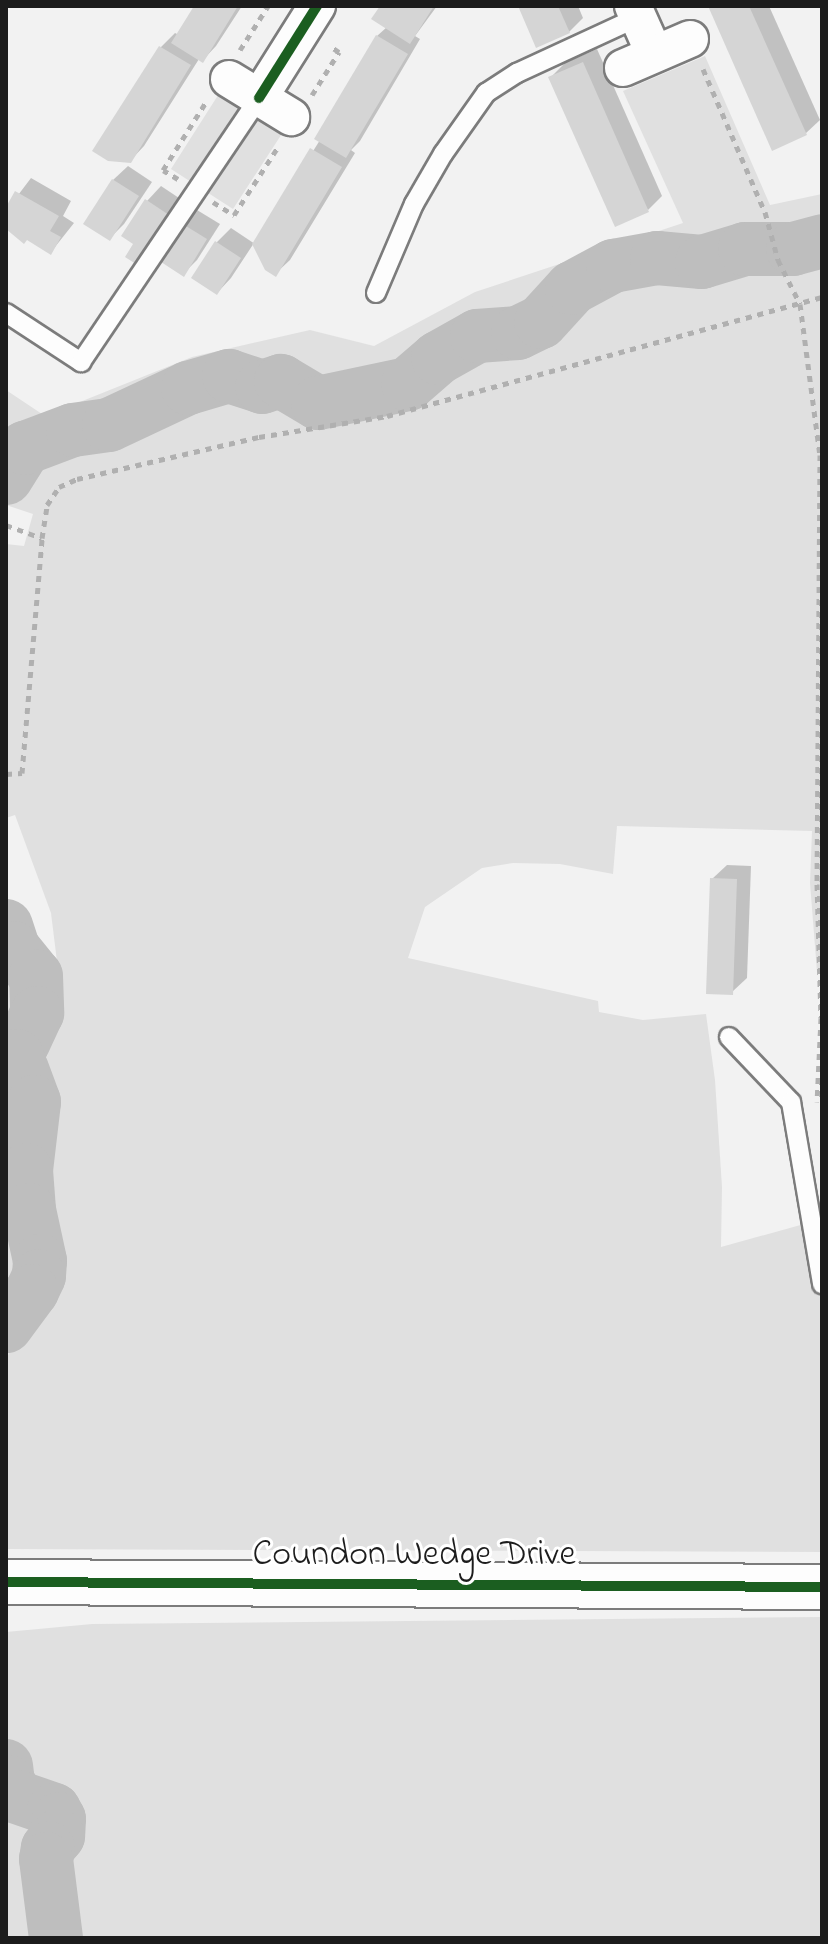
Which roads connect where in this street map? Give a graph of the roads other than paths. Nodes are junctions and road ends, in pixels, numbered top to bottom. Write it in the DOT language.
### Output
graph roads {
  1 [pos="317,6"];
  2 [pos="635,12"];
  3 [pos="690,39"];
  4 [pos="244,89"];
  5 [pos="291,117"];
  6 [pos="376,293"];
  7 [pos="6,313"];
  8 [pos="729,1037"];
  9 [pos="822,1284"];
  10 [pos="25,1582"];
  11 [pos="822,1587"];
  1 -- 4 [label="street"];
  2 -- 3 [label="street"];
  2 -- 6 [label="lane"];
  4 -- 5 [label="street"];
  4 -- 7 [label="lane"];
  8 -- 9 [label="lane"];
  10 -- 11 [label="main road, Coundon Wedge Drive"];
}
